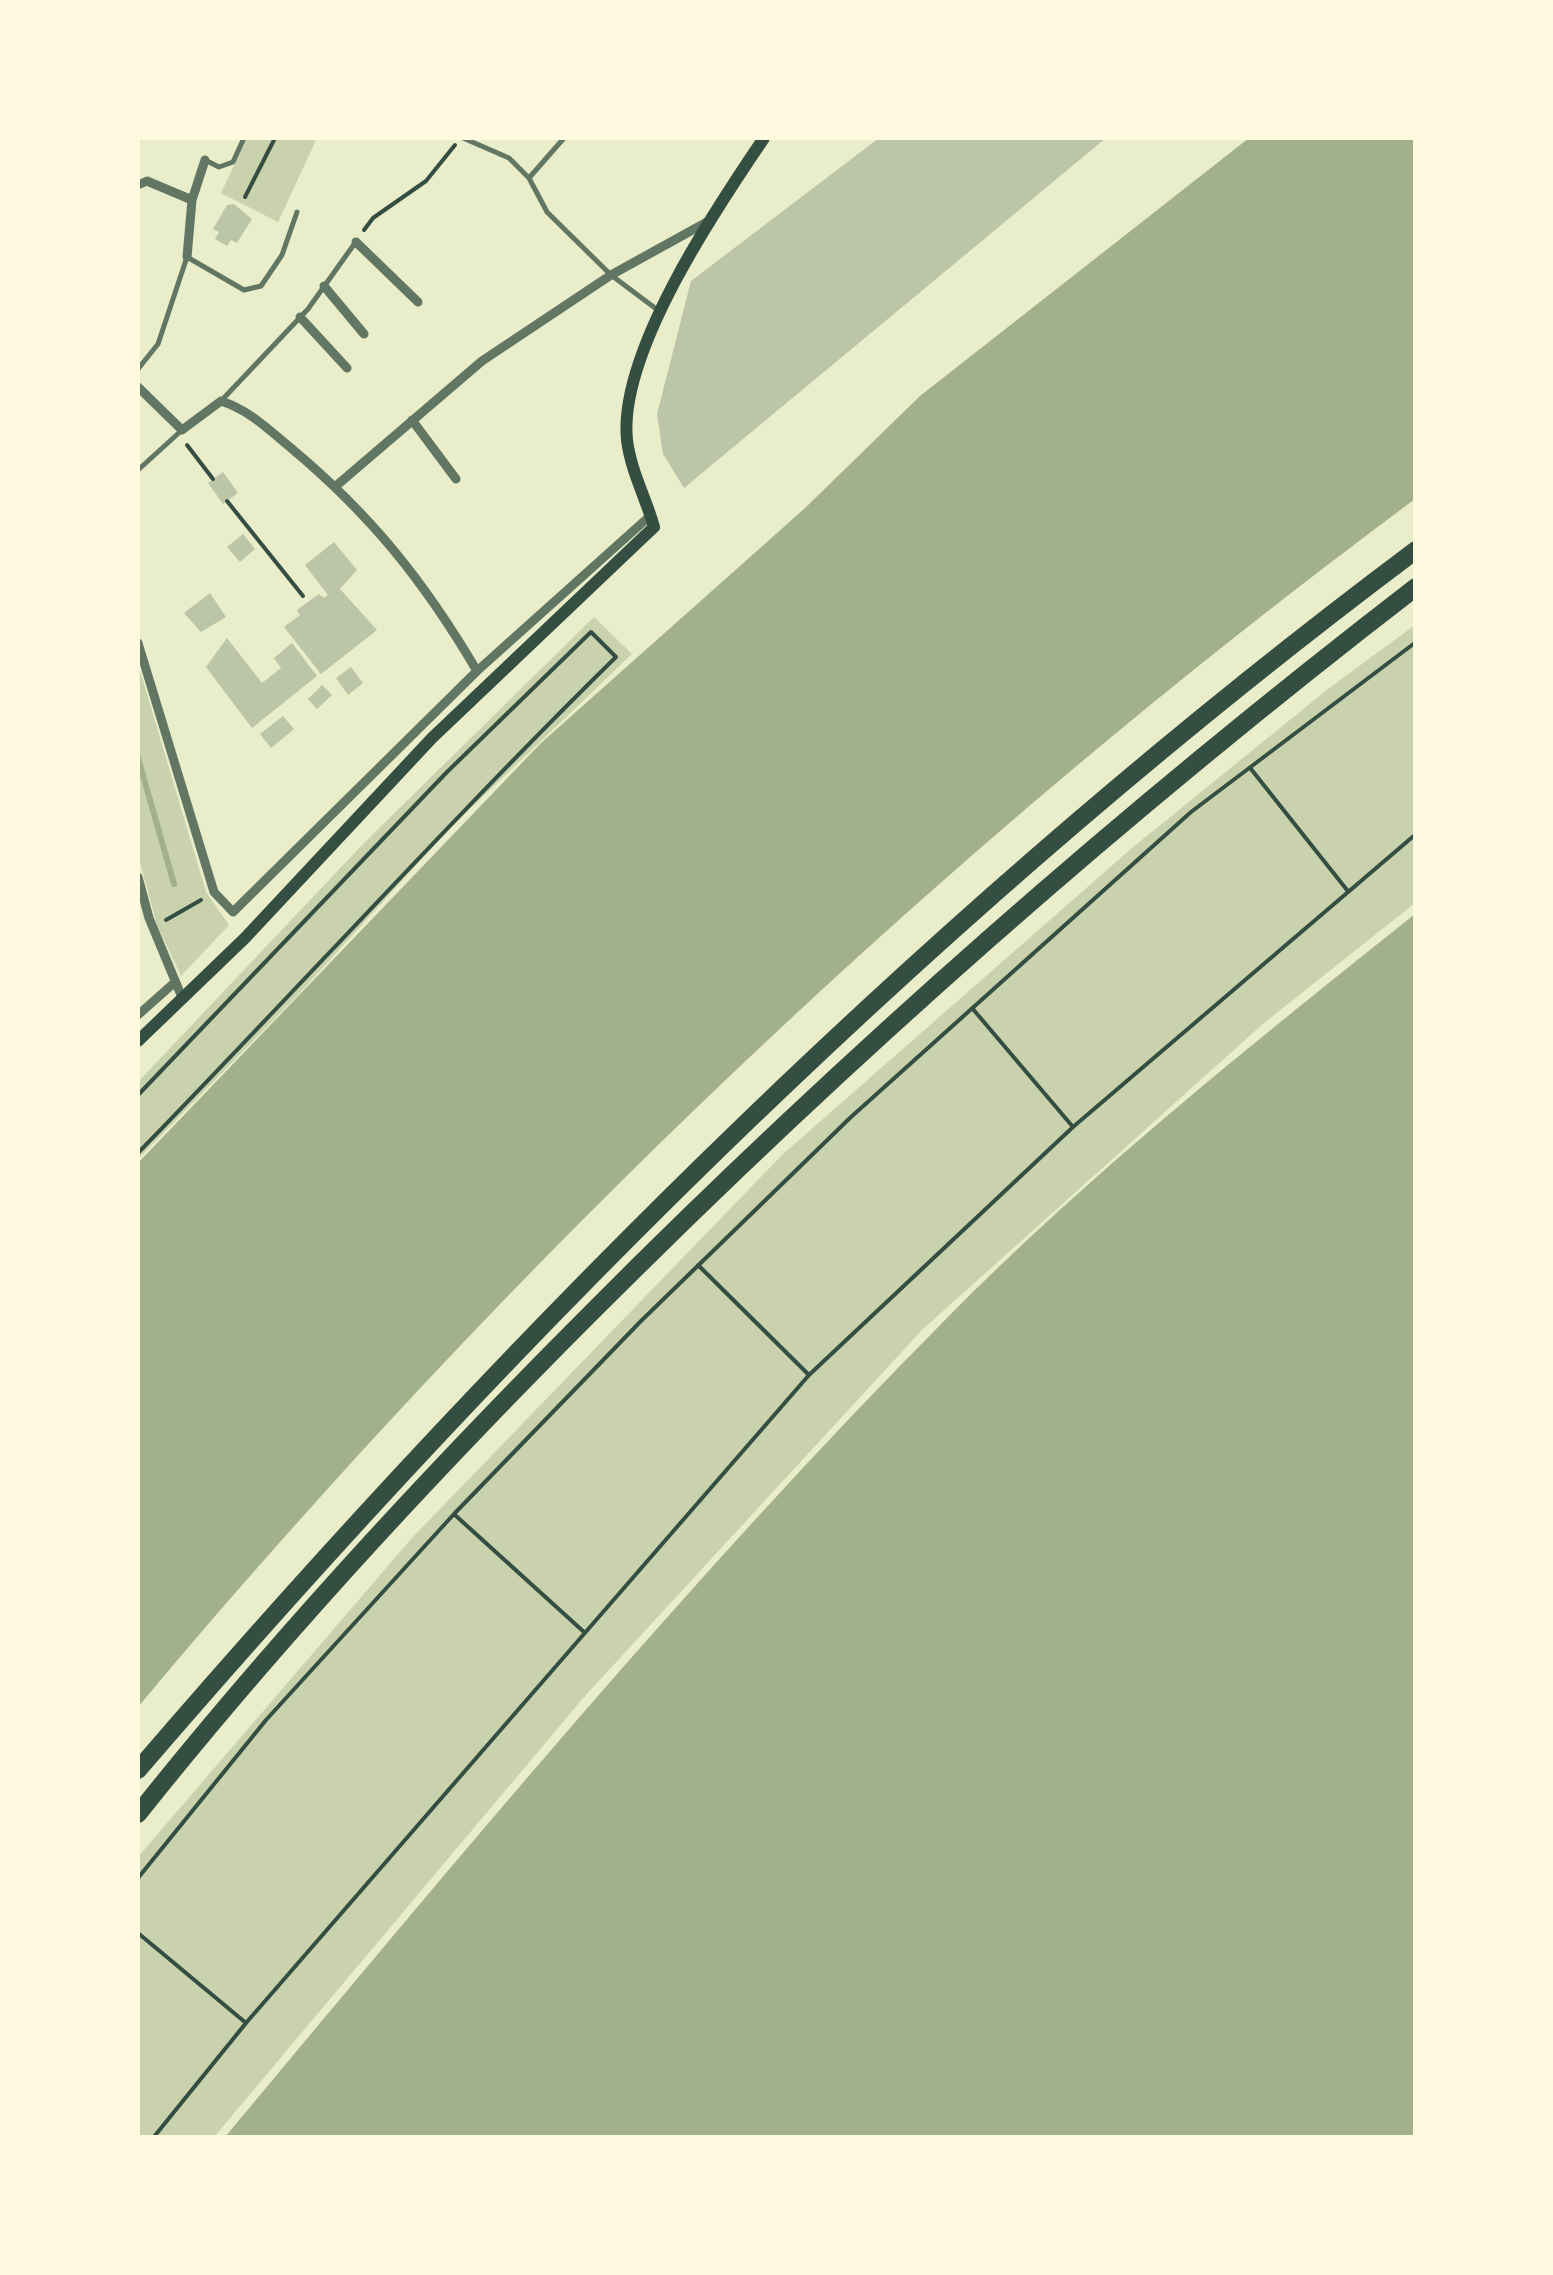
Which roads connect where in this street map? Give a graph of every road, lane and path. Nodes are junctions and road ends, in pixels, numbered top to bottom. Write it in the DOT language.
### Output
graph roads {
  1 [pos="244,138"];
  2 [pos="275,138"];
  3 [pos="462,138"];
  4 [pos="564,138"];
  5 [pos="764,138"];
  6 [pos="205,160"];
  7 [pos="529,178"];
  8 [pos="138,185"];
  9 [pos="245,197"];
  10 [pos="192,200"];
  11 [pos="297,212"];
  12 [pos="707,222"];
  13 [pos="356,242"];
  14 [pos="187,258"];
  15 [pos="612,275"];
  16 [pos="324,286"];
  17 [pos="418,302"];
  18 [pos="661,313"];
  19 [pos="300,317"];
  20 [pos="364,334"];
  21 [pos="347,368"];
  22 [pos="138,369"];
  23 [pos="138,387"];
  24 [pos="221,401"];
  25 [pos="412,420"];
  26 [pos="180,432"];
  27 [pos="138,470"];
  28 [pos="456,478"];
  29 [pos="213,479"];
  30 [pos="336,486"];
  31 [pos="227,501"];
  32 [pos="651,515"];
  33 [pos="1416,550"];
  34 [pos="1416,588"];
  35 [pos="302,596"];
  36 [pos="1416,642"];
  37 [pos="138,643"];
  38 [pos="476,672"];
  39 [pos="392,754"];
  40 [pos="405,766"];
  41 [pos="1250,768"];
  42 [pos="1416,834"];
  43 [pos="138,877"];
  44 [pos="1347,890"];
  45 [pos="214,892"];
  46 [pos="152,926"];
  47 [pos="177,989"];
  48 [pos="971,1007"];
  49 [pos="138,1015"];
  50 [pos="138,1041"];
  51 [pos="138,1095"];
  52 [pos="1073,1126"];
  53 [pos="138,1153"];
  54 [pos="698,1265"];
  55 [pos="809,1375"];
  56 [pos="454,1514"];
  57 [pos="584,1632"];
  58 [pos="138,1770"];
  59 [pos="138,1814"];
  60 [pos="138,1878"];
  61 [pos="138,1933"];
  62 [pos="246,2023"];
  63 [pos="153,2138"];
  1 -- 6 [label="lane"];
  2 -- 9 [label="path"];
  3 -- 7 [label="lane"];
  3 -- 13 [label="path"];
  4 -- 7 [label="lane"];
  5 -- 12 [label="main road"];
  6 -- 10 [label="street"];
  7 -- 15 [label="lane"];
  8 -- 10 [label="street"];
  10 -- 14 [label="street"];
  11 -- 14 [label="lane"];
  12 -- 15 [label="street"];
  12 -- 18 [label="main road"];
  13 -- 16 [label="lane"];
  13 -- 17 [label="street"];
  14 -- 22 [label="lane"];
  15 -- 18 [label="lane"];
  15 -- 25 [label="street"];
  16 -- 19 [label="lane"];
  16 -- 20 [label="street"];
  18 -- 32 [label="main road"];
  19 -- 21 [label="street"];
  19 -- 24 [label="lane"];
  23 -- 26 [label="street"];
  24 -- 26 [label="street"];
  24 -- 30 [label="street"];
  25 -- 28 [label="street"];
  25 -- 30 [label="street"];
  26 -- 27 [label="lane"];
  26 -- 29 [label="path"];
  30 -- 38 [label="street"];
  31 -- 35 [label="path"];
  32 -- 38 [label="street"];
  32 -- 40 [label="main road"];
  33 -- 58 [label="highway"];
  34 -- 59 [label="highway"];
  36 -- 41 [label="path"];
  37 -- 45 [label="street"];
  38 -- 39 [label="street"];
  39 -- 40 [label="street"];
  39 -- 45 [label="street"];
  40 -- 47 [label="main road"];
  41 -- 44 [label="path"];
  41 -- 48 [label="path"];
  42 -- 44 [label="path"];
  43 -- 46 [label="street"];
  44 -- 52 [label="path"];
  45 -- 46 [label="path"];
  46 -- 47 [label="street"];
  47 -- 49 [label="street"];
  47 -- 50 [label="main road"];
  48 -- 52 [label="path"];
  48 -- 54 [label="path"];
  51 -- 53 [label="path"];
  52 -- 55 [label="path"];
  54 -- 55 [label="path"];
  54 -- 56 [label="path"];
  55 -- 57 [label="path"];
  56 -- 57 [label="path"];
  56 -- 60 [label="path"];
  57 -- 62 [label="path"];
  61 -- 62 [label="path"];
  62 -- 63 [label="path"];
}
